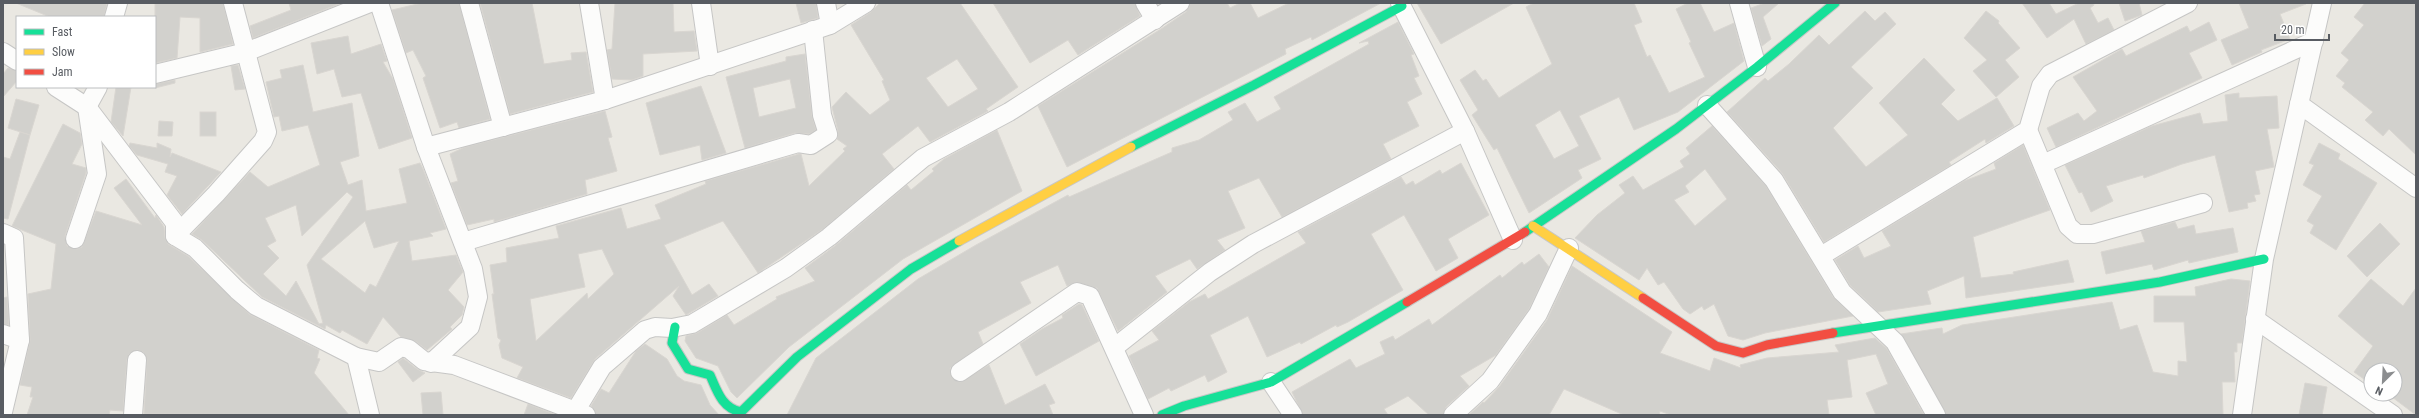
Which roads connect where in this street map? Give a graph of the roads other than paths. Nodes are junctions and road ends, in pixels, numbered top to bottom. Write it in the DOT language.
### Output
graph roads {
  1 [pos="118,3"];
  2 [pos="233,3"];
  3 [pos="370,3"];
  4 [pos="379,3"];
  5 [pos="469,3"];
  6 [pos="589,3"];
  7 [pos="701,3"];
  8 [pos="826,3"];
  9 [pos="866,3"];
  10 [pos="1145,3"];
  11 [pos="1180,3"];
  12 [pos="1738,3"];
  13 [pos="1835,3"];
  14 [pos="2188,3"];
  15 [pos="2322,3"];
  16 [pos="1401,4"];
  17 [pos="114,16"];
  18 [pos="1155,20"];
  19 [pos="821,27"];
  20 [pos="2314,40"];
  21 [pos="3,52"];
  22 [pos="246,52"];
  23 [pos="16,61"];
  24 [pos="710,66"];
  25 [pos="1757,67"];
  26 [pos="156,74"];
  27 [pos="58,88"];
  28 [pos="97,88"];
  29 [pos="605,100"];
  30 [pos="2299,104"];
  31 [pos="1707,105"];
  32 [pos="87,107"];
  33 [pos="503,127"];
  34 [pos="2028,130"];
  35 [pos="1465,131"];
  36 [pos="426,147"];
  37 [pos="2043,164"];
  38 [pos="2416,188"];
  39 [pos="2203,202"];
  40 [pos="1533,226"];
  41 [pos="3,233"];
  42 [pos="175,236"];
  43 [pos="75,239"];
  44 [pos="1513,240"];
  45 [pos="463,242"];
  46 [pos="1569,248"];
  47 [pos="1821,256"];
  48 [pos="2264,259"];
  49 [pos="2255,319"];
  50 [pos="1876,325"];
  51 [pos="675,327"];
  52 [pos="3,334"];
  53 [pos="20,340"];
  54 [pos="1115,347"];
  55 [pos="356,357"];
  56 [pos="137,360"];
  57 [pos="431,362"];
  58 [pos="960,372"];
  59 [pos="1271,382"];
  60 [pos="1188,410"];
  61 [pos="3,412"];
  62 [pos="581,412"];
  63 [pos="133,415"];
  64 [pos="370,415"];
  65 [pos="1144,415"];
  66 [pos="1162,415"];
  67 [pos="1292,415"];
  68 [pos="1453,415"];
  69 [pos="1936,415"];
  70 [pos="2242,415"];
  71 [pos="2393,415"];
  1 -- 17 [label="street"];
  2 -- 22 [label="street"];
  3 -- 22 [label="street"];
  4 -- 36 [label="street"];
  5 -- 33 [label="street"];
  6 -- 29 [label="street"];
  7 -- 24 [label="street"];
  8 -- 19 [label="street"];
  9 -- 19 [label="street"];
  10 -- 18 [label="street"];
  11 -- 18 [label="street"];
  12 -- 25 [label="street"];
  13 -- 25 [label="street"];
  14 -- 34 [label="street"];
  15 -- 20 [label="street"];
  16 -- 35 [label="street"];
  16 -- 51 [label="street"];
  18 -- 51 [label="street"];
  19 -- 24 [label="street"];
  19 -- 45 [label="street"];
  20 -- 30 [label="street"];
  20 -- 37 [label="street"];
  21 -- 23 [label="street"];
  22 -- 26 [label="street"];
  22 -- 42 [label="street"];
  24 -- 29 [label="street"];
  25 -- 31 [label="street"];
  27 -- 32 [label="street"];
  28 -- 32 [label="street"];
  29 -- 33 [label="street"];
  30 -- 38 [label="street"];
  30 -- 48 [label="street"];
  31 -- 40 [label="street"];
  31 -- 47 [label="street"];
  32 -- 42 [label="street"];
  32 -- 43 [label="street"];
  33 -- 36 [label="street"];
  34 -- 37 [label="street"];
  34 -- 47 [label="street"];
  35 -- 44 [label="street"];
  35 -- 54 [label="street"];
  36 -- 45 [label="street"];
  37 -- 39 [label="street"];
  40 -- 44 [label="street"];
  40 -- 46 [label="street"];
  41 -- 53 [label="street"];
  42 -- 55 [label="street"];
  44 -- 59 [label="street"];
  45 -- 57 [label="street"];
  46 -- 50 [label="street"];
  46 -- 68 [label="street"];
  47 -- 50 [label="street"];
  48 -- 49 [label="street"];
  48 -- 50 [label="street"];
  49 -- 70 [label="street"];
  49 -- 71 [label="street"];
  50 -- 69 [label="street"];
  51 -- 62 [label="street"];
  52 -- 53 [label="street"];
  53 -- 61 [label="street"];
  54 -- 58 [label="street"];
  54 -- 65 [label="street"];
  55 -- 57 [label="street"];
  55 -- 64 [label="street"];
  56 -- 63 [label="street"];
  57 -- 62 [label="street"];
  59 -- 60 [label="street"];
  59 -- 67 [label="street"];
  60 -- 66 [label="street"];
}
